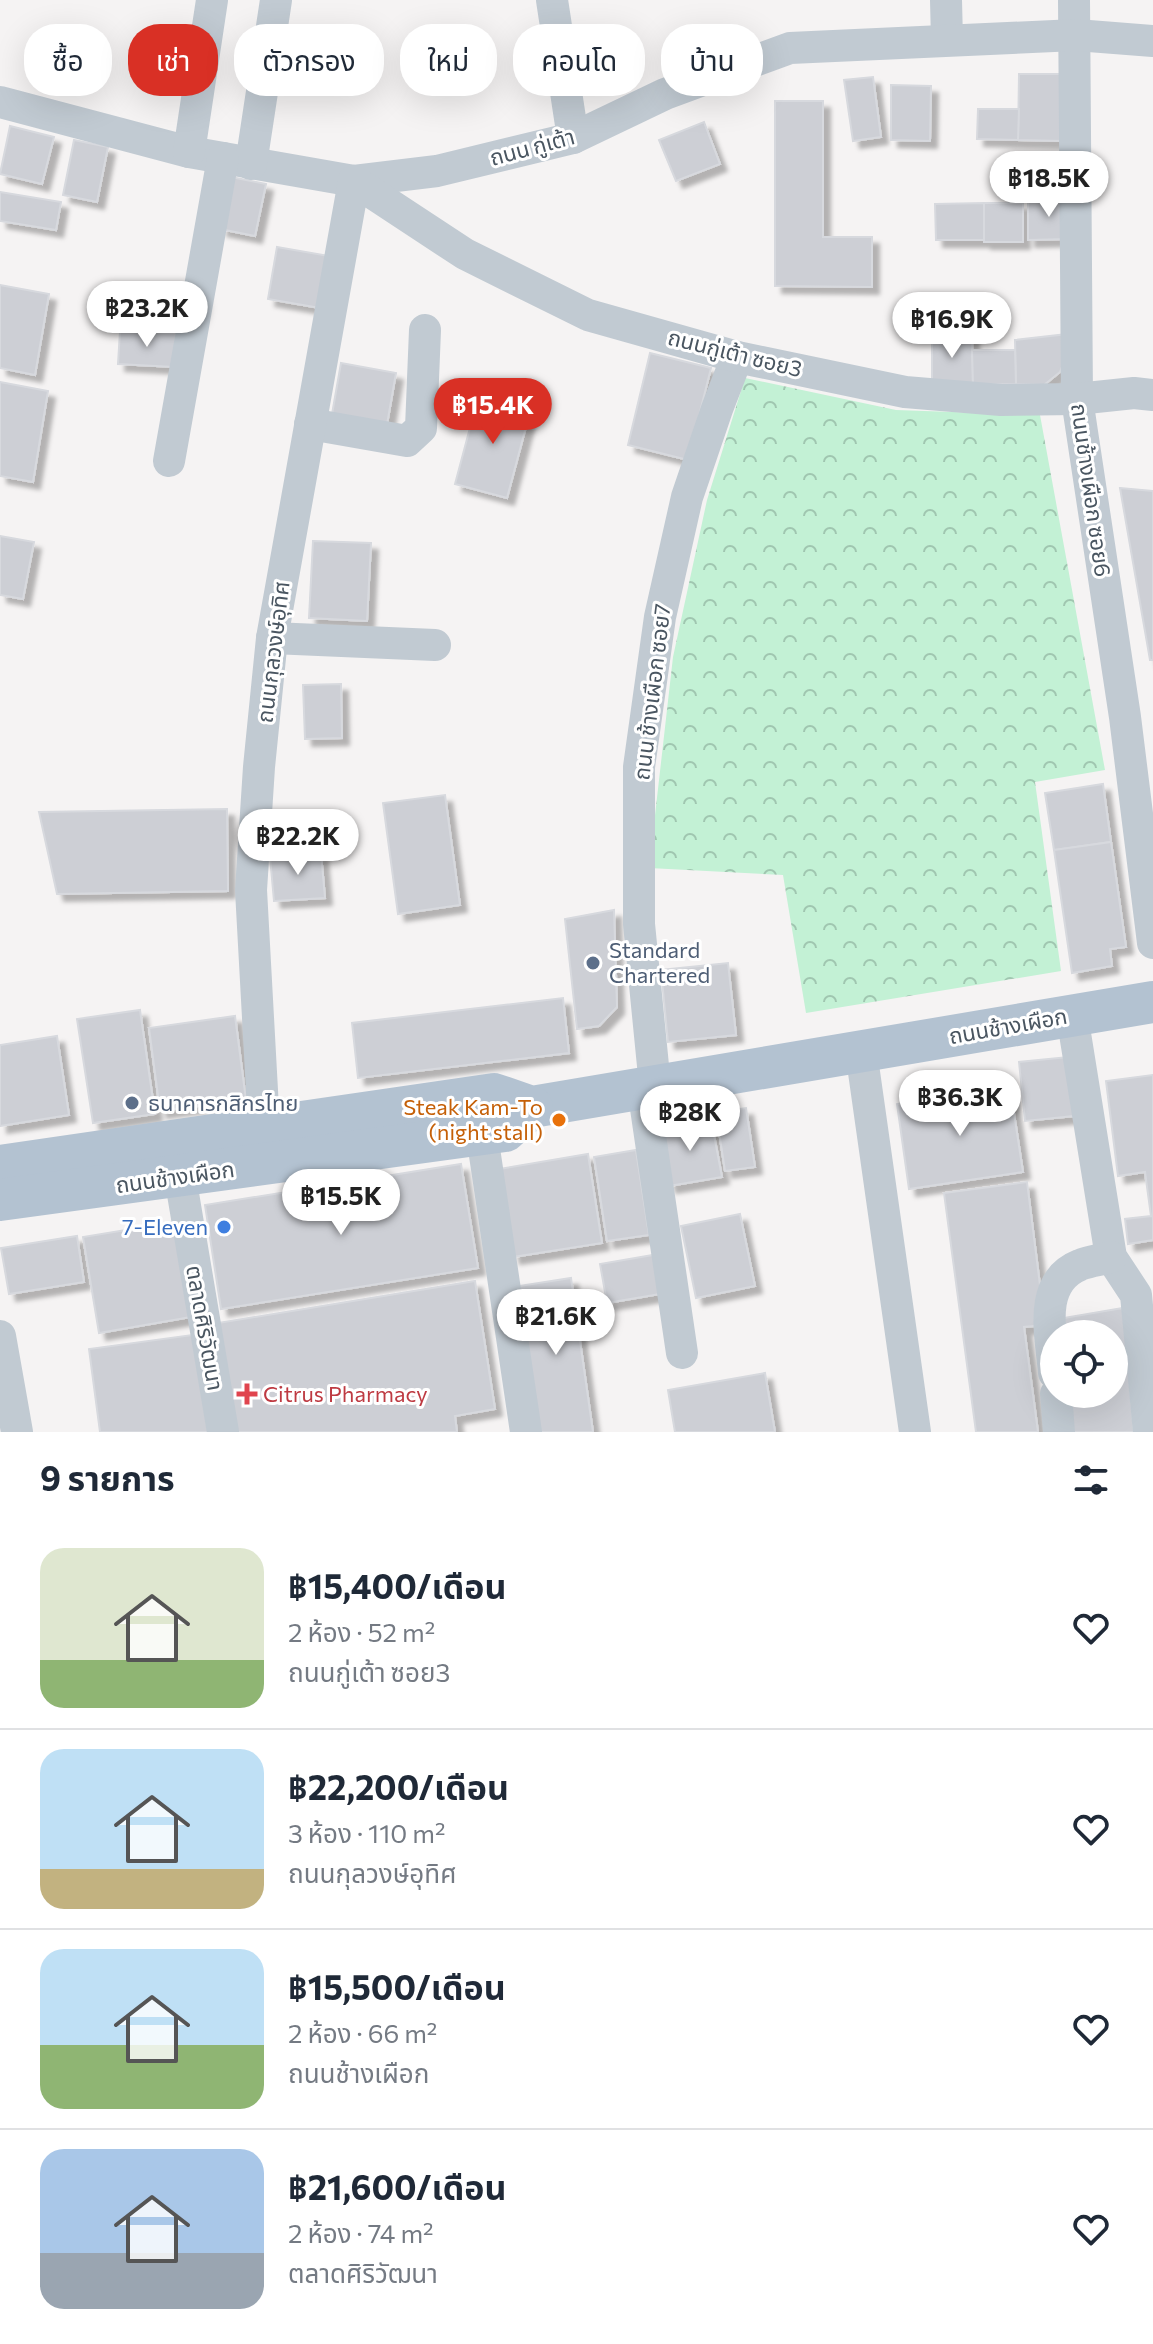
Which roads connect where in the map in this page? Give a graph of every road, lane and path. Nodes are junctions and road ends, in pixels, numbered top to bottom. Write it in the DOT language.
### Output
graph roads {
  1 [pos="212,0"];
  2 [pos="276,0"];
  3 [pos="552,0"];
  4 [pos="946,0"];
  5 [pos="1074,0"];
  6 [pos="1076,35"];
  7 [pos="947,40"];
  8 [pos="1153,41"];
  9 [pos="0,102"];
  10 [pos="573,138"];
  11 [pos="189,152"];
  12 [pos="237,161"];
  13 [pos="354,181"];
  14 [pos="425,330"];
  15 [pos="737,357"];
  16 [pos="1153,395"];
  17 [pos="1077,399"];
  18 [pos="310,424"];
  19 [pos="169,461"];
  20 [pos="272,638"];
  21 [pos="435,645"];
  22 [pos="1153,943"];
  23 [pos="1153,1002"];
  24 [pos="1072,1015"];
  25 [pos="861,1051"];
  26 [pos="649,1087"];
  27 [pos="532,1107"];
  28 [pos="264,1127"];
  29 [pos="482,1135"];
  30 [pos="0,1166"];
  31 [pos="180,1176"];
  32 [pos="0,1200"];
  33 [pos="1111,1257"];
  34 [pos="1050,1320"];
  35 [pos="0,1336"];
  36 [pos="682,1353"];
  37 [pos="1057,1408"];
  38 [pos="524,1420"];
  39 [pos="17,1432"];
  40 [pos="223,1432"];
  41 [pos="915,1432"];
  42 [pos="1059,1432"];
  43 [pos="1149,1432"];
  1 -- 11 [label="street"];
  2 -- 12 [label="street"];
  3 -- 10 [label="street"];
  4 -- 7 [label="street"];
  5 -- 6 [label="street, ถนนช้างเผือก ซอย6"];
  6 -- 7 [label="street, ถนน กู่เต้า"];
  6 -- 8 [label="street, ถนน กู่เต้า"];
  6 -- 17 [label="street, ถนนช้างเผือก ซอย6"];
  7 -- 10 [label="street, ถนน กู่เต้า"];
  9 -- 11 [label="street, ถนน กู่เต้า"];
  10 -- 13 [label="street, ถนน กู่เต้า"];
  11 -- 12 [label="street, ถนน กู่เต้า"];
  12 -- 13 [label="street, ถนน กู่เต้า"];
  12 -- 19 [label="street"];
  13 -- 15 [label="street, ถนนกู่เต้า ซอย3"];
  13 -- 18 [label="street, ถนนกุลวงษ์อุทิศ"];
  14 -- 18 [label="street"];
  15 -- 17 [label="street, ถนนกู่เต้า ซอย3"];
  15 -- 26 [label="street, ถนน ช้างเผือก ซอย7"];
  16 -- 17 [label="street, ถนนกู่เต้า ซอย3"];
  17 -- 22 [label="street, ถนนช้างเผือก ซอย6"];
  18 -- 20 [label="street, ถนนกุลวงษ์อุทิศ"];
  20 -- 21 [label="street"];
  20 -- 28 [label="street, ถนนกุลวงษ์อุทิศ"];
  23 -- 24 [label="main road, ถนนช้างเผือก"];
  24 -- 25 [label="main road, ถนนช้างเผือก"];
  24 -- 33 [label="street"];
  25 -- 26 [label="main road, ถนนช้างเผือก"];
  25 -- 41 [label="street"];
  26 -- 27 [label="main road, ถนนช้างเผือก"];
  26 -- 36 [label="street, ถนน ช้างเผือก ซอย7"];
  27 -- 28 [label="main road, ถนนช้างเผือก"];
  27 -- 29 [label="main road, ถนนช้างเผือก"];
  28 -- 30 [label="main road, ถนนช้างเผือก"];
  29 -- 31 [label="main road, ถนนช้างเผือก"];
  29 -- 38 [label="street"];
  31 -- 32 [label="main road, ถนนช้างเผือก"];
  31 -- 40 [label="street, ตลาดศิริวัฒนา"];
  33 -- 34 [label="street"];
  33 -- 43 [label="street"];
  35 -- 39 [label="street"];
  37 -- 42 [label="street"];
}
